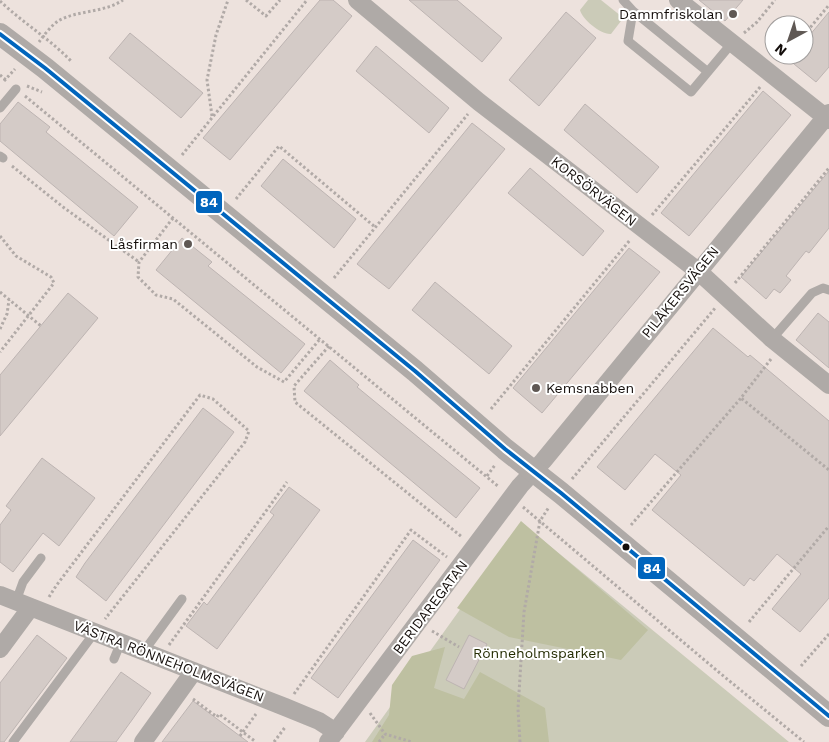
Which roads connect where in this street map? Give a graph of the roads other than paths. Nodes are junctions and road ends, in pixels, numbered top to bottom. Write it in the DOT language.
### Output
graph roads {
  1 [pos="357,0"];
  2 [pos="623,0"];
  3 [pos="678,0"];
  4 [pos="634,11"];
  5 [pos="0,34"];
  6 [pos="732,43"];
  7 [pos="708,72"];
  8 [pos="16,88"];
  9 [pos="0,108"];
  10 [pos="828,117"];
  11 [pos="698,271"];
  12 [pos="829,290"];
  13 [pos="776,343"];
  14 [pos="829,385"];
  15 [pos="532,472"];
  16 [pos="41,558"];
  17 [pos="182,599"];
  18 [pos="22,603"];
  19 [pos="95,632"];
  20 [pos="122,642"];
  21 [pos="0,648"];
  22 [pos="152,655"];
  23 [pos="114,659"];
  24 [pos="194,671"];
  25 [pos="829,716"];
  26 [pos="332,737"];
  27 [pos="13,742"];
  28 [pos="143,742"];
  1 -- 11 [label="street, KORSÖRVÄGEN"];
  2 -- 4 [label="lane"];
  3 -- 6 [label="street"];
  4 -- 7 [label="lane"];
  4 -- 7 [label="lane"];
  5 -- 15 [label="street"];
  6 -- 7 [label="lane"];
  6 -- 10 [label="street"];
  8 -- 9 [label="lane"];
  10 -- 11 [label="street, PILÅKERSVÄGEN"];
  11 -- 13 [label="street, KORSÖRVÄGEN"];
  11 -- 15 [label="street, PILÅKERSVÄGEN"];
  12 -- 13 [label="lane"];
  13 -- 14 [label="street, KORSÖRVÄGEN"];
  15 -- 25 [label="street"];
  15 -- 26 [label="street, BERIDAREGATAN"];
  16 -- 18 [label="lane"];
  17 -- 22 [label="lane"];
  18 -- 19 [label="street, VÄSTRA RÖNNEHOLMSVÄGEN"];
  18 -- 21 [label="street"];
  19 -- 20 [label="street, VÄSTRA RÖNNEHOLMSVÄGEN"];
  19 -- 27 [label="lane"];
  20 -- 22 [label="street, VÄSTRA RÖNNEHOLMSVÄGEN"];
  20 -- 23 [label="lane"];
  22 -- 24 [label="street, VÄSTRA RÖNNEHOLMSVÄGEN"];
  24 -- 26 [label="street, VÄSTRA RÖNNEHOLMSVÄGEN"];
  24 -- 28 [label="street"];
}
